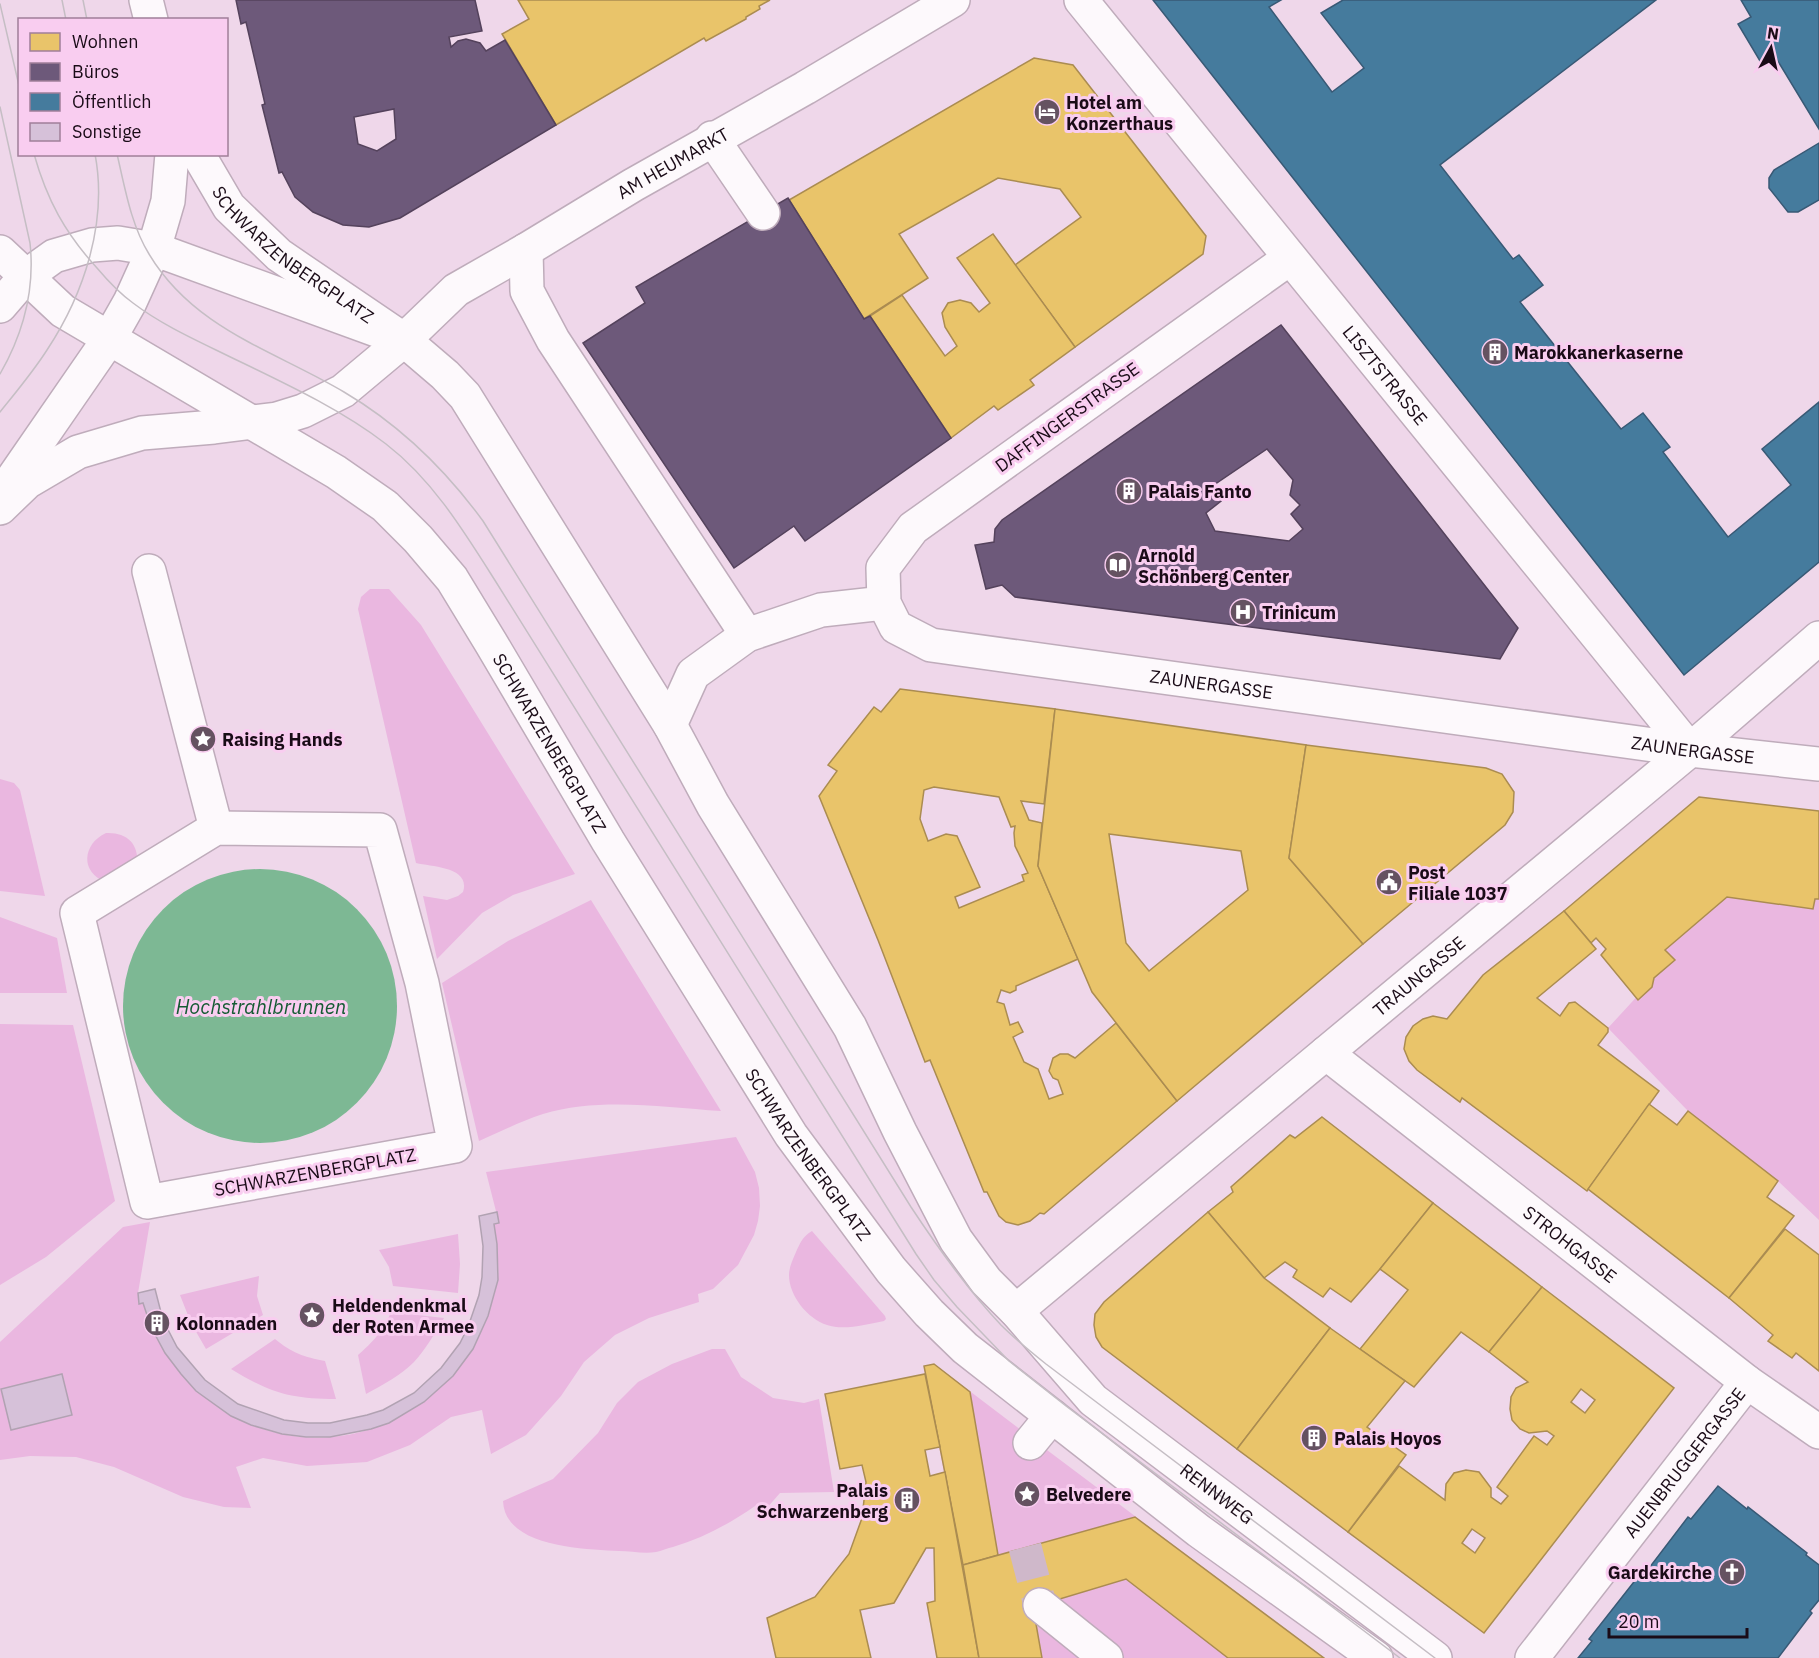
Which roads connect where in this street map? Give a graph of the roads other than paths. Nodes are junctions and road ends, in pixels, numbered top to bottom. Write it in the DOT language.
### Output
graph roads {
  1 [pos="146,0"];
  2 [pos="953,0"];
  3 [pos="1081,0"];
  4 [pos="150,18"];
  5 [pos="712,138"];
  6 [pos="172,156"];
  7 [pos="199,156"];
  8 [pos="763,213"];
  9 [pos="154,249"];
  10 [pos="526,250"];
  11 [pos="0,252"];
  12 [pos="1290,258"];
  13 [pos="25,277"];
  14 [pos="0,306"];
  15 [pos="109,339"];
  16 [pos="404,340"];
  17 [pos="251,423"];
  18 [pos="0,497"];
  19 [pos="0,508"];
  20 [pos="148,571"];
  21 [pos="884,603"];
  22 [pos="747,635"];
  23 [pos="1819,638"];
  24 [pos="670,725"];
  25 [pos="1690,750"];
  26 [pos="1819,764"];
  27 [pos="216,828"];
  28 [pos="1326,1053"];
  29 [pos="1016,1311"];
  30 [pos="1747,1382"];
  31 [pos="1052,1416"];
  32 [pos="1819,1432"];
  33 [pos="1030,1443"];
  34 [pos="1040,1605"];
  35 [pos="1106,1658"];
  36 [pos="1376,1658"];
  37 [pos="1435,1658"];
  38 [pos="1532,1658"];
  1 -- 4 [label="street"];
  2 -- 5 [label="street, AM HEUMARKT"];
  3 -- 12 [label="street, LISZTSTRASSE"];
  5 -- 8 [label="street"];
  5 -- 10 [label="street, AM HEUMARKT"];
  6 -- 9 [label="street"];
  7 -- 16 [label="street, SCHWARZENBERGPLATZ"];
  9 -- 13 [label="street, SCHWARZENBERGPLATZ"];
  9 -- 15 [label="street"];
  9 -- 16 [label="street, SCHWARZENBERGPLATZ"];
  10 -- 16 [label="street, AM HEUMARKT"];
  10 -- 22 [label="street"];
  11 -- 13 [label="street, SCHWARZENBERGPLATZ"];
  12 -- 21 [label="street, DAFFINGERSTRASSE"];
  12 -- 25 [label="street, LISZTSTRASSE"];
  13 -- 14 [label="street, SCHWARZENBERGPLATZ"];
  13 -- 15 [label="street, SCHWARZENBERGPLATZ"];
  15 -- 17 [label="street, SCHWARZENBERGPLATZ"];
  15 -- 18 [label="street"];
  16 -- 17 [label="street"];
  16 -- 24 [label="street, SCHWARZENBERGPLATZ"];
  17 -- 19 [label="street"];
  17 -- 31 [label="street, SCHWARZENBERGPLATZ"];
  20 -- 27 [label="street"];
  21 -- 22 [label="street"];
  21 -- 25 [label="street, ZAUNERGASSE"];
  22 -- 24 [label="street"];
  23 -- 25 [label="street, TRAUNGASSE"];
  24 -- 29 [label="street, SCHWARZENBERGPLATZ"];
  25 -- 26 [label="street, ZAUNERGASSE"];
  25 -- 28 [label="street, TRAUNGASSE"];
  27 -- 27 [label="street, SCHWARZENBERGPLATZ"];
  28 -- 29 [label="street, TRAUNGASSE"];
  28 -- 30 [label="street, STROHGASSE"];
  29 -- 37 [label="street, RENNWEG"];
  30 -- 32 [label="street, STROHGASSE"];
  30 -- 38 [label="street, AUENBRUGGERGASSE"];
  31 -- 33 [label="street"];
  31 -- 36 [label="street"];
  34 -- 35 [label="street"];
}
